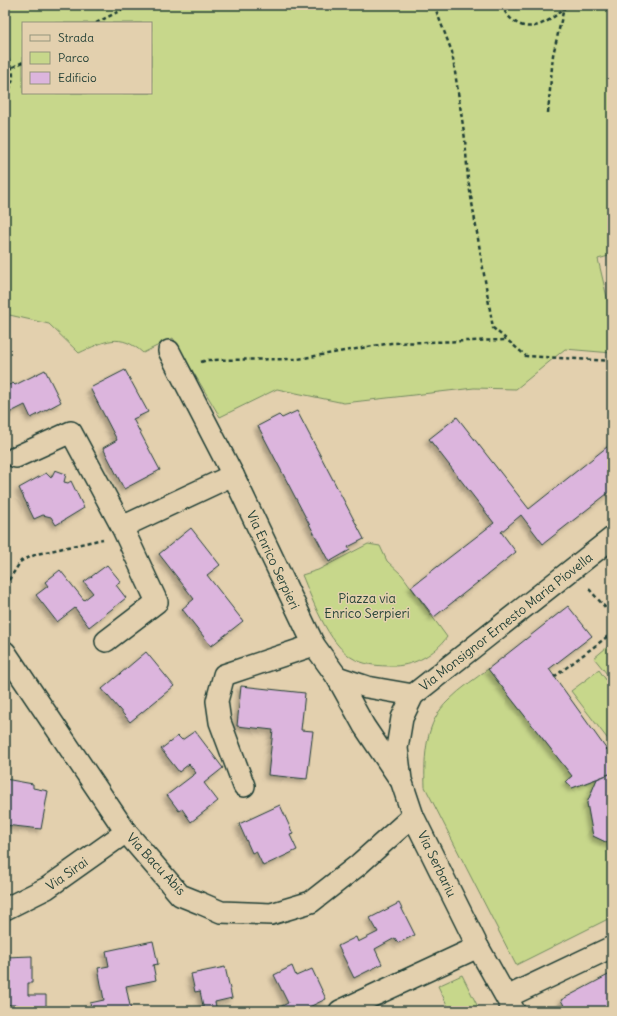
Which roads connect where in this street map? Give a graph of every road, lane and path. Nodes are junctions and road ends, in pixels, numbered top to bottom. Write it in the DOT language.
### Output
graph roads {
  1 [pos="131,5"];
  2 [pos="434,5"];
  3 [pos="501,5"];
  4 [pos="567,5"];
  5 [pos="564,8"];
  6 [pos="98,22"];
  7 [pos="5,53"];
  8 [pos="22,62"];
  9 [pos="13,67"];
  10 [pos="5,99"];
  11 [pos="548,113"];
  12 [pos="506,340"];
  13 [pos="174,360"];
  14 [pos="612,361"];
  15 [pos="16,457"];
  16 [pos="233,475"];
  17 [pos="122,528"];
  18 [pos="612,538"];
  19 [pos="102,540"];
  20 [pos="5,586"];
  21 [pos="589,589"];
  22 [pos="612,615"];
  23 [pos="612,633"];
  24 [pos="106,641"];
  25 [pos="314,645"];
  26 [pos="5,652"];
  27 [pos="554,677"];
  28 [pos="337,678"];
  29 [pos="413,695"];
  30 [pos="401,780"];
  31 [pos="244,786"];
  32 [pos="413,816"];
  33 [pos="126,832"];
  34 [pos="5,909"];
  35 [pos="478,947"];
  36 [pos="612,947"];
  37 [pos="511,1004"];
  38 [pos="340,1011"];
  1 -- 6 [label="path"];
  2 -- 12 [label="path"];
  3 -- 5 [label="path"];
  4 -- 5 [label="path"];
  5 -- 11 [label="path"];
  7 -- 9 [label="path"];
  8 -- 9 [label="path"];
  9 -- 10 [label="path"];
  12 -- 13 [label="path"];
  12 -- 14 [label="path"];
  13 -- 16 [label="street, Via Enrico Serpieri"];
  15 -- 17 [label="street"];
  16 -- 17 [label="street"];
  16 -- 25 [label="street, Via Enrico Serpieri"];
  17 -- 24 [label="street"];
  18 -- 29 [label="street, Via Monsignor Ernesto Maria Piovella"];
  19 -- 20 [label="path"];
  21 -- 22 [label="path"];
  23 -- 27 [label="path"];
  25 -- 28 [label="street, Via Enrico Serpieri"];
  25 -- 31 [label="street"];
  26 -- 33 [label="street, Via Bacu Abis"];
  28 -- 29 [label="street"];
  28 -- 30 [label="street, Via Enrico Serpieri"];
  29 -- 30 [label="street, Via Monsignor Ernesto Maria Piovella"];
  30 -- 32 [label="street, Via Serbariu"];
  32 -- 33 [label="street, Via Bacu Abis"];
  32 -- 35 [label="street, Via Serbariu"];
  33 -- 34 [label="street, Via Sirai"];
  35 -- 37 [label="street, Via Serbariu"];
  35 -- 38 [label="street"];
  36 -- 37 [label="street"];
}
